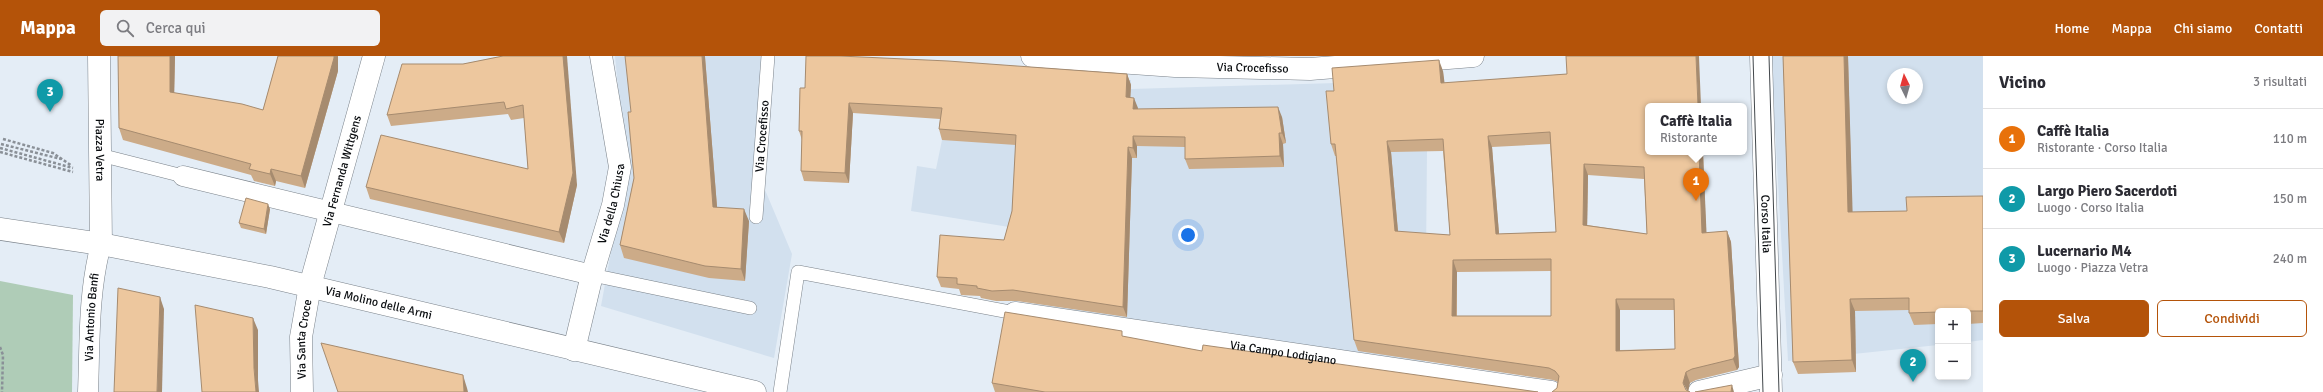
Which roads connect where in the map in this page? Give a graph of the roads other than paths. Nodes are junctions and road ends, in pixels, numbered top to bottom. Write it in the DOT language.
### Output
graph roads {
  1 [pos="99,56"];
  2 [pos="374,56"];
  3 [pos="601,56"];
  4 [pos="768,56"];
  5 [pos="1032,56"];
  6 [pos="1472,56"];
  7 [pos="1761,56"];
  8 [pos="100,155"];
  9 [pos="183,176"];
  10 [pos="330,212"];
  11 [pos="756,217"];
  12 [pos="0,229"];
  13 [pos="101,244"];
  14 [pos="592,275"];
  15 [pos="310,286"];
  16 [pos="750,308"];
  17 [pos="1015,314"];
  18 [pos="574,350"];
  19 [pos="1771,384"];
  20 [pos="88,392"];
  21 [pos="302,392"];
  22 [pos="755,392"];
  23 [pos="780,392"];
  24 [pos="1551,392"];
  25 [pos="1700,392"];
  1 -- 8 [label="street, Piazza Vetra"];
  2 -- 10 [label="street, Via Fernanda Wittgens"];
  3 -- 14 [label="street, Via della Chiusa"];
  4 -- 11 [label="lane, Via Crocefisso"];
  5 -- 6 [label="street, Via Crocefisso"];
  7 -- 19 [label="street, Corso Italia"];
  8 -- 9 [label="lane"];
  8 -- 13 [label="street, Piazza Vetra"];
  9 -- 10 [label="street"];
  10 -- 14 [label="street"];
  10 -- 15 [label="street, Via Fernanda Wittgens"];
  12 -- 13 [label="street, Via Molino delle Armi"];
  13 -- 15 [label="street, Via Molino delle Armi"];
  13 -- 20 [label="street, Via Antonio Banfi"];
  14 -- 16 [label="lane"];
  14 -- 18 [label="street, Via della Chiusa"];
  15 -- 18 [label="street, Via Molino delle Armi"];
  15 -- 21 [label="street, Via Santa Croce"];
  17 -- 23 [label="lane"];
  17 -- 24 [label="street, Via Campo Lodigiano"];
  18 -- 22 [label="street, Via Molino delle Armi"];
  19 -- 25 [label="street"];
}
